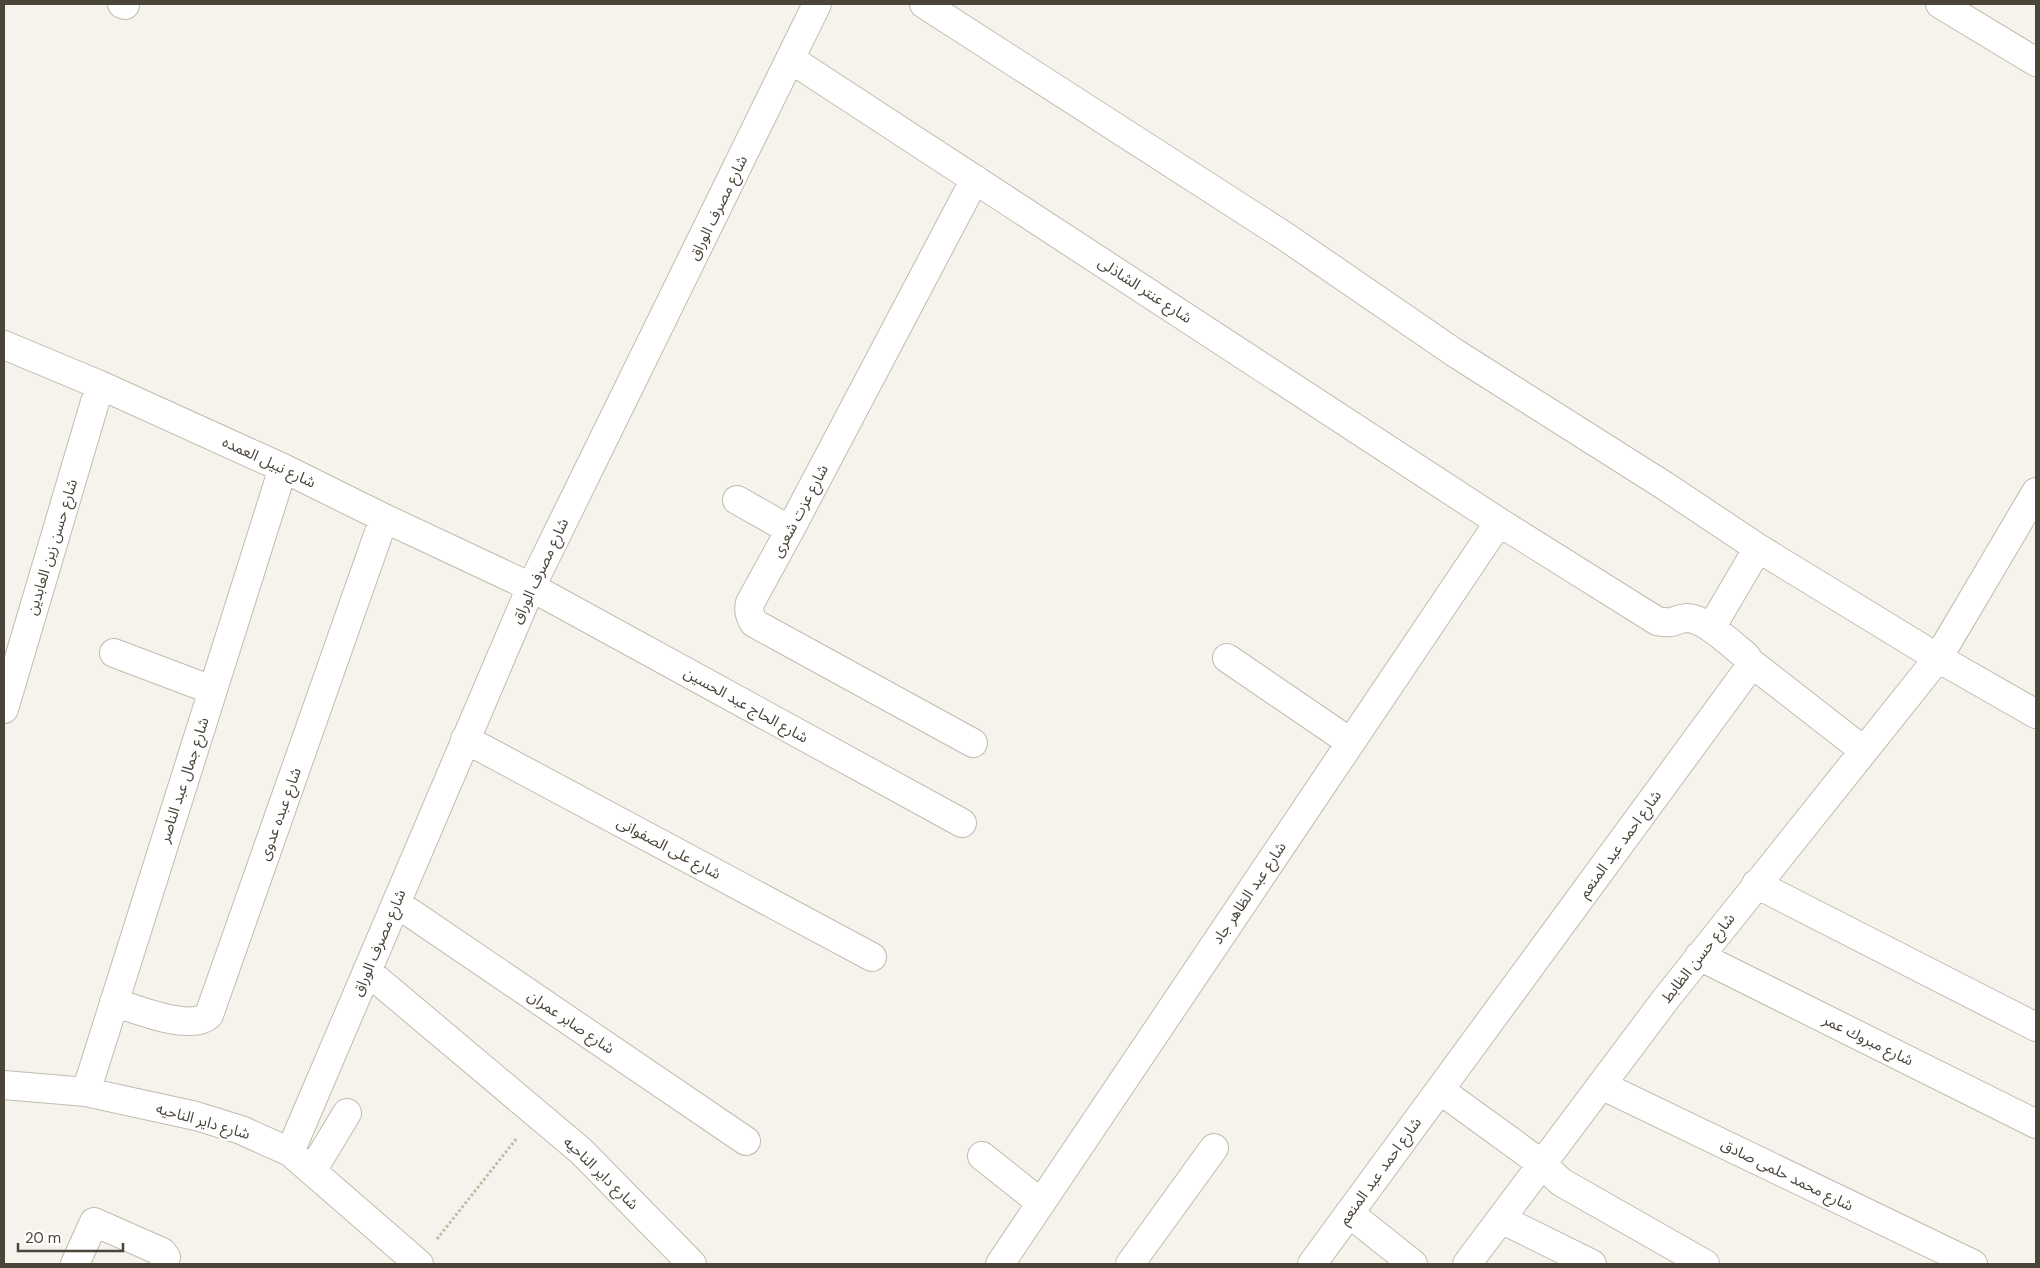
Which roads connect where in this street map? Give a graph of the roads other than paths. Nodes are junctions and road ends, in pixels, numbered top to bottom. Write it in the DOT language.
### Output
graph roads {
  1 [pos="818,4"];
  2 [pos="924,4"];
  3 [pos="1940,4"];
  4 [pos="792,60"];
  5 [pos="2036,62"];
  6 [pos="975,179"];
  7 [pos="4,345"];
  8 [pos="100,385"];
  9 [pos="283,468"];
  10 [pos="2036,492"];
  11 [pos="737,500"];
  12 [pos="384,518"];
  13 [pos="1499,522"];
  14 [pos="790,530"];
  15 [pos="1758,548"];
  16 [pos="531,586"];
  17 [pos="1711,628"];
  18 [pos="114,653"];
  19 [pos="1227,658"];
  20 [pos="1938,658"];
  21 [pos="1750,662"];
  22 [pos="212,690"];
  23 [pos="4,709"];
  24 [pos="2036,714"];
  25 [pos="465,739"];
  26 [pos="1350,742"];
  27 [pos="973,743"];
  28 [pos="1862,750"];
  29 [pos="962,823"];
  30 [pos="1756,884"];
  31 [pos="396,903"];
  32 [pos="1699,956"];
  33 [pos="872,957"];
  34 [pos="367,971"];
  35 [pos="114,1002"];
  36 [pos="2036,1027"];
  37 [pos="1601,1085"];
  38 [pos="4,1086"];
  39 [pos="1440,1090"];
  40 [pos="86,1092"];
  41 [pos="346,1113"];
  42 [pos="2036,1124"];
  43 [pos="746,1141"];
  44 [pos="1214,1148"];
  45 [pos="290,1152"];
  46 [pos="982,1156"];
  47 [pos="1542,1164"];
  48 [pos="312,1171"];
  49 [pos="1041,1202"];
  50 [pos="1349,1213"];
  51 [pos="1501,1220"];
  52 [pos="75,1264"];
  53 [pos="164,1264"];
  54 [pos="418,1264"];
  55 [pos="692,1264"];
  56 [pos="1000,1264"];
  57 [pos="1130,1264"];
  58 [pos="1312,1264"];
  59 [pos="1413,1264"];
  60 [pos="1467,1264"];
  61 [pos="1592,1264"];
  62 [pos="1705,1264"];
  63 [pos="1973,1264"];
  1 -- 4 [label="street, شارع مصرف الوراق"];
  2 -- 15 [label="street"];
  3 -- 5 [label="street"];
  4 -- 6 [label="street, شارع عنتر الشاذلى"];
  4 -- 16 [label="street, شارع مصرف الوراق"];
  6 -- 13 [label="street, شارع عنتر الشاذلى"];
  6 -- 14 [label="street, شارع عزت شعرى"];
  7 -- 8 [label="street, شارع نبيل العمده"];
  8 -- 9 [label="street, شارع نبيل العمده"];
  8 -- 23 [label="street, شارع حسن زين العابدين"];
  9 -- 12 [label="street, شارع نبيل العمده"];
  9 -- 22 [label="street, شارع جمال عبد الناصر"];
  10 -- 20 [label="street, شارع حسن الظابط"];
  11 -- 14 [label="street"];
  12 -- 16 [label="street, شارع نبيل العمده"];
  12 -- 35 [label="street, شارع عبده عدوى"];
  13 -- 17 [label="street"];
  13 -- 26 [label="street, شارع عبد الظاهر جاد"];
  14 -- 27 [label="street, شارع عزت شعرى"];
  15 -- 17 [label="street"];
  15 -- 20 [label="street"];
  16 -- 25 [label="street, شارع مصرف الوراق"];
  16 -- 29 [label="street, شارع الحاج عبد الحسين"];
  17 -- 21 [label="street"];
  18 -- 22 [label="street"];
  19 -- 26 [label="street"];
  20 -- 24 [label="street"];
  20 -- 28 [label="street, شارع حسن الظابط"];
  21 -- 28 [label="street"];
  21 -- 39 [label="street, شارع احمد عبد المنعم"];
  22 -- 35 [label="street, شارع جمال عبد الناصر"];
  25 -- 31 [label="street, شارع مصرف الوراق"];
  25 -- 33 [label="street, شارع على الصفوانى"];
  26 -- 49 [label="street, شارع عبد الظاهر جاد"];
  28 -- 30 [label="street, شارع حسن الظابط"];
  30 -- 32 [label="street, شارع حسن الظابط"];
  30 -- 36 [label="street"];
  31 -- 34 [label="street, شارع مصرف الوراق"];
  31 -- 43 [label="street, شارع صابر عمران"];
  32 -- 37 [label="street, شارع حسن الظابط"];
  32 -- 42 [label="street, شارع مبروك عمر"];
  34 -- 45 [label="street, شارع مصرف الوراق"];
  34 -- 55 [label="street, شارع داير الناحيه"];
  35 -- 40 [label="street, شارع جمال عبد الناصر"];
  37 -- 47 [label="street, شارع حسن الظابط"];
  37 -- 63 [label="street, شارع محمد حلمى صادق"];
  38 -- 40 [label="street, شارع داير الناحيه"];
  39 -- 47 [label="street"];
  39 -- 50 [label="street, شارع احمد عبد المنعم"];
  40 -- 45 [label="street, شارع داير الناحيه"];
  41 -- 48 [label="street"];
  44 -- 57 [label="street"];
  45 -- 48 [label="street, شارع داير الناحيه"];
  46 -- 49 [label="street"];
  47 -- 51 [label="street, شارع حسن الظابط"];
  47 -- 62 [label="street"];
  48 -- 54 [label="street, شارع داير الناحيه"];
  49 -- 56 [label="street, شارع عبد الظاهر جاد"];
  50 -- 58 [label="street, شارع احمد عبد المنعم"];
  50 -- 59 [label="street"];
  51 -- 60 [label="street, شارع حسن الظابط"];
  51 -- 61 [label="street"];
  52 -- 53 [label="street"];
}
